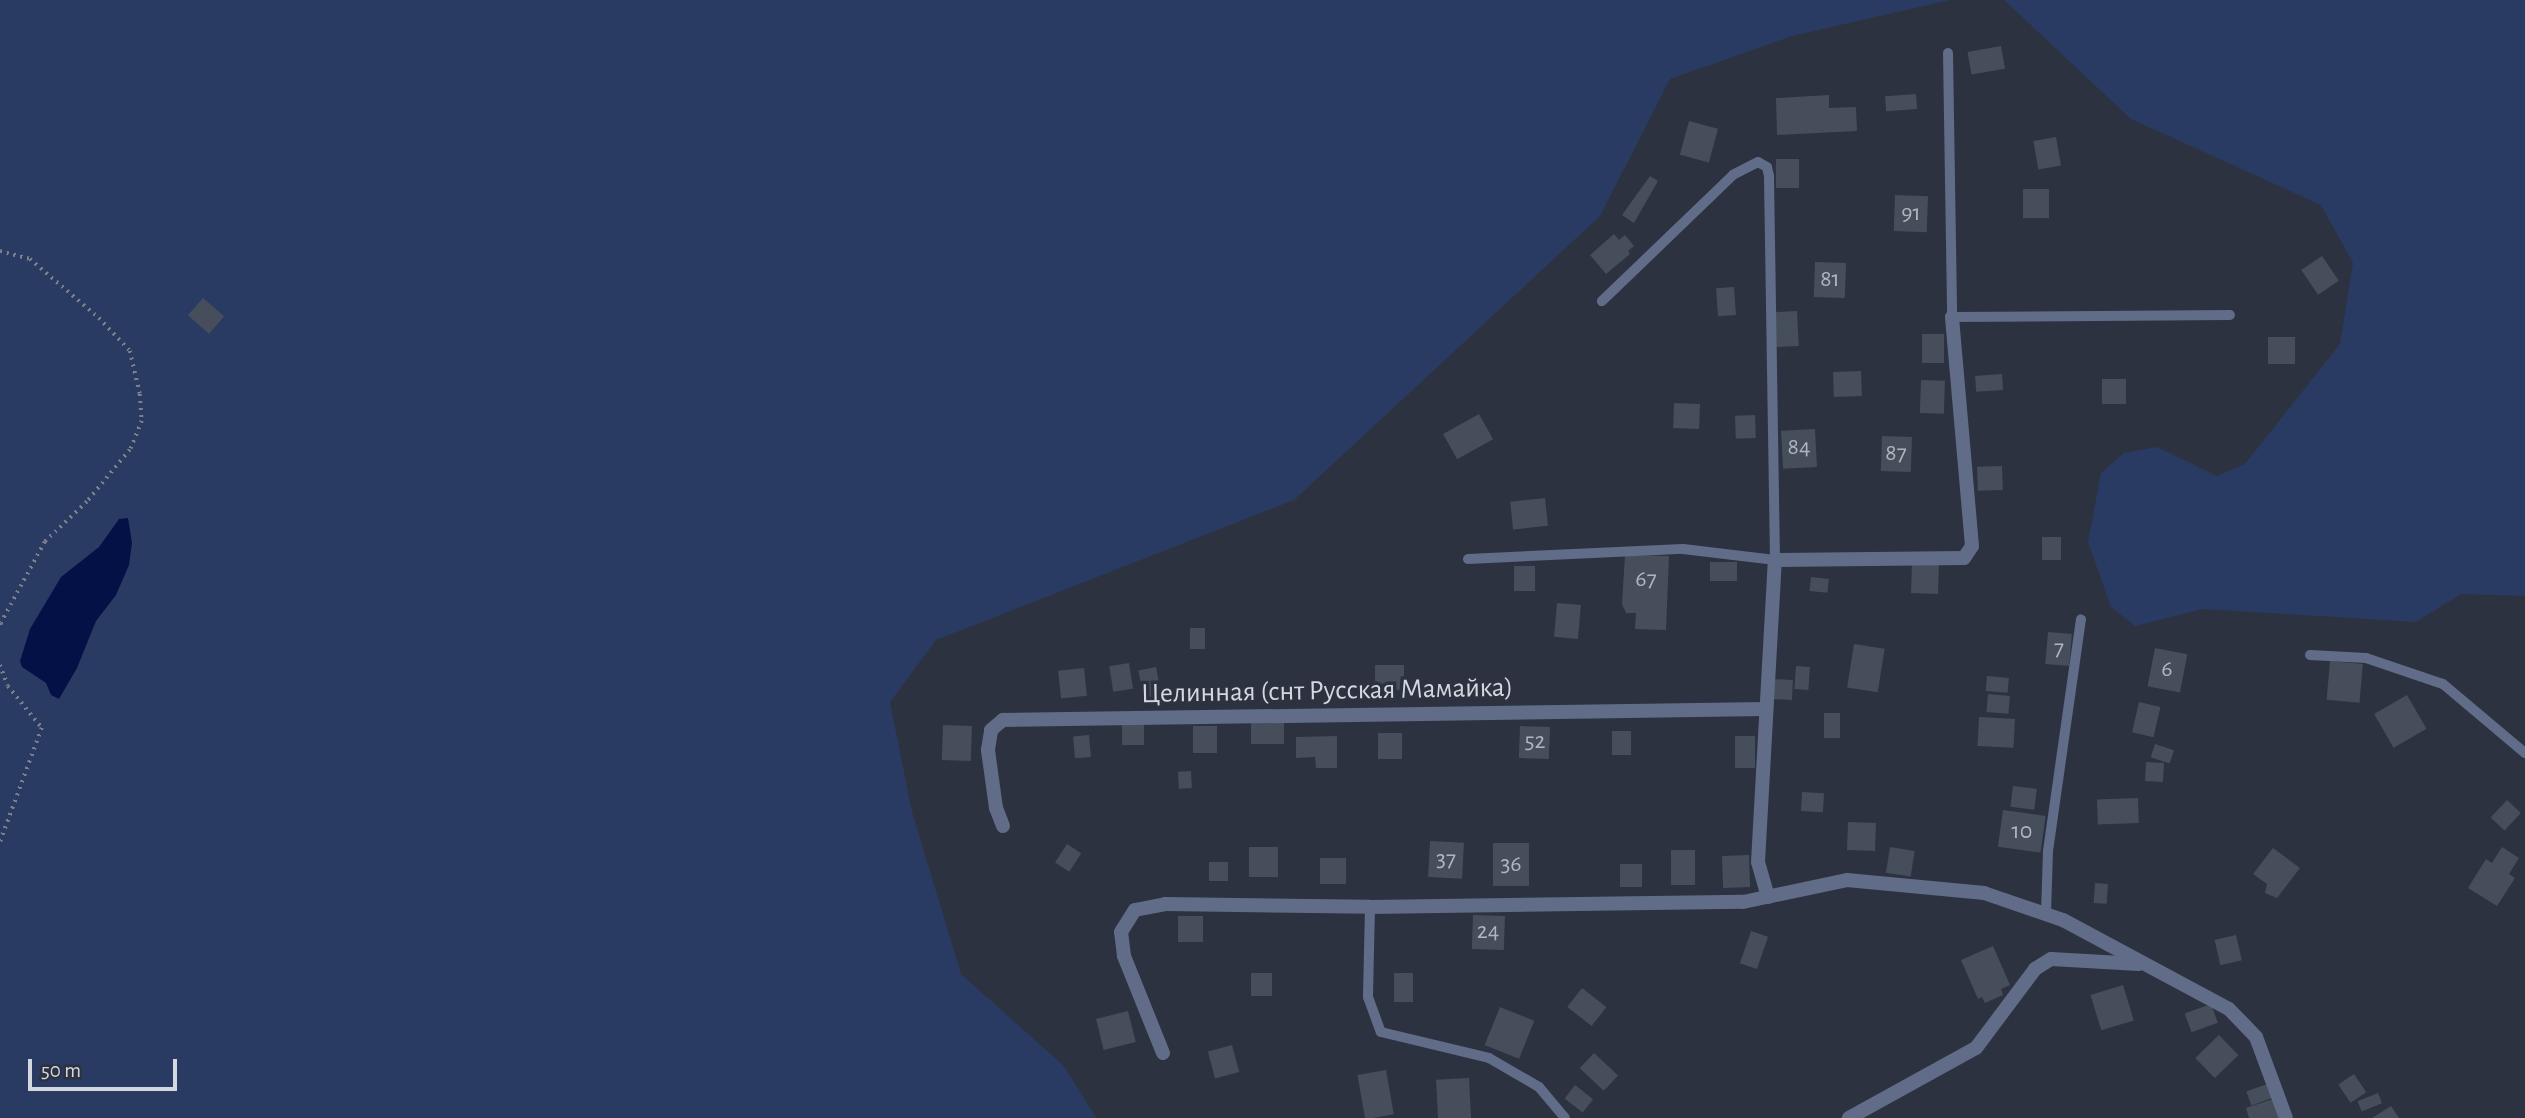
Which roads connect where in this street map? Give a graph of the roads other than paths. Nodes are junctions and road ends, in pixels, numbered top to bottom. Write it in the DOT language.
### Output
graph roads {
  1 [pos="1948,53"];
  2 [pos="1601,301"];
  3 [pos="2230,315"];
  4 [pos="1952,317"];
  5 [pos="1468,559"];
  6 [pos="1775,560"];
  7 [pos="2081,618"];
  8 [pos="2310,655"];
  9 [pos="1766,709"];
  10 [pos="2525,753"];
  11 [pos="1003,826"];
  12 [pos="1768,897"];
  13 [pos="1370,907"];
  14 [pos="2046,914"];
  15 [pos="2143,964"];
  16 [pos="1163,1053"];
  17 [pos="1564,1118"];
  18 [pos="1849,1118"];
  19 [pos="2286,1118"];
  1 -- 4 [label="lane"];
  2 -- 6 [label="lane"];
  3 -- 4 [label="lane"];
  4 -- 6 [label="street"];
  5 -- 6 [label="lane"];
  6 -- 9 [label="street"];
  7 -- 14 [label="lane"];
  8 -- 10 [label="lane"];
  9 -- 11 [label="street, Целинная (снт Русская Мамайка)"];
  9 -- 12 [label="street"];
  12 -- 13 [label="street"];
  12 -- 14 [label="street"];
  13 -- 16 [label="street"];
  13 -- 17 [label="lane"];
  14 -- 15 [label="street"];
  15 -- 18 [label="street"];
  15 -- 19 [label="street"];
}
